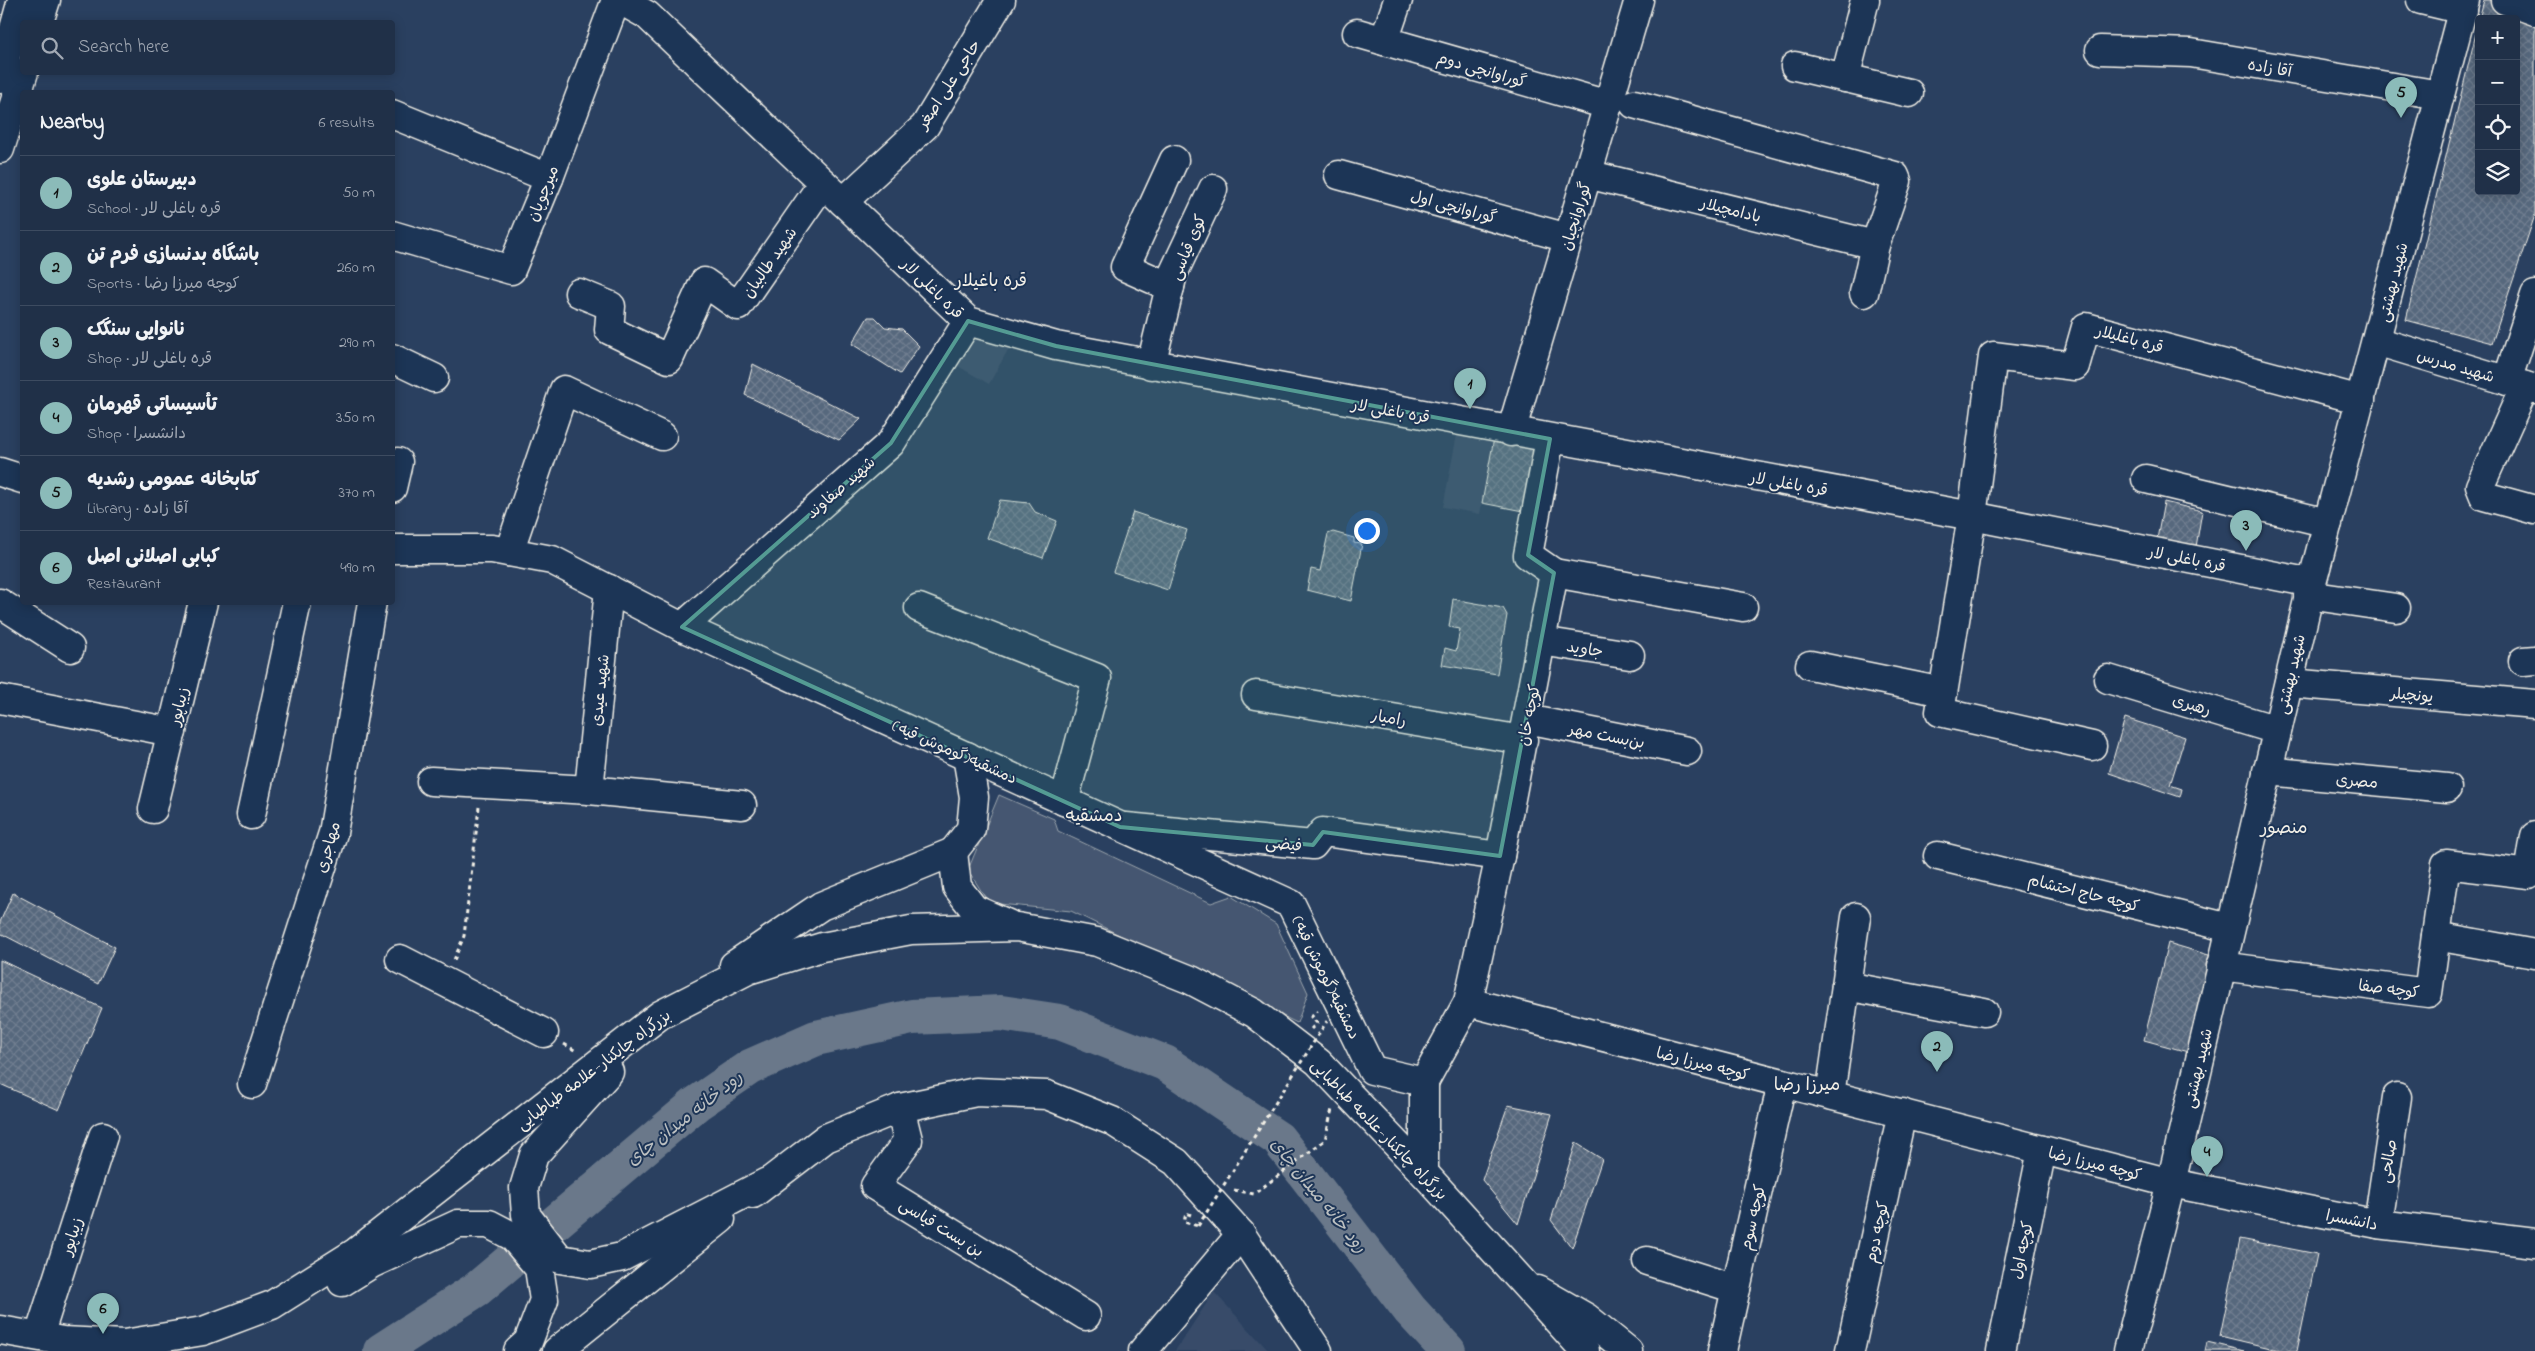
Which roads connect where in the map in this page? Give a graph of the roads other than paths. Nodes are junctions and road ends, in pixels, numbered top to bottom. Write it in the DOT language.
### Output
graph roads {
  1 [pos="22,0"];
  2 [pos="46,0"];
  3 [pos="616,0"];
  4 [pos="620,0"];
  5 [pos="1001,0"];
  6 [pos="1398,0"];
  7 [pos="1639,0"];
  8 [pos="1865,0"];
  9 [pos="2421,0"];
  10 [pos="2505,0"];
  11 [pos="2464,5"];
  12 [pos="652,8"];
  13 [pos="2535,11"];
  14 [pos="40,20"];
  15 [pos="1357,33"];
  16 [pos="1384,41"];
  17 [pos="2100,50"];
  18 [pos="1794,66"];
  19 [pos="24,75"];
  20 [pos="0,78"];
  21 [pos="1845,78"];
  22 [pos="21,90"];
  23 [pos="1909,93"];
  24 [pos="2440,95"];
  25 [pos="1634,104"];
  26 [pos="1608,105"];
  27 [pos="18,108"];
  28 [pos="395,115"];
  29 [pos="0,149"];
  30 [pos="1174,160"];
  31 [pos="1587,174"];
  32 [pos="1339,175"];
  33 [pos="549,178"];
  34 [pos="823,183"];
  35 [pos="1213,189"];
  36 [pos="843,202"];
  37 [pos="395,236"];
  38 [pos="1568,238"];
  39 [pos="1875,244"];
  40 [pos="1170,287"];
  41 [pos="579,293"];
  42 [pos="1864,293"];
  43 [pos="2535,295"];
  44 [pos="968,321"];
  45 [pos="2376,341"];
  46 [pos="395,359"];
  47 [pos="1151,365"];
  48 [pos="434,378"];
  49 [pos="2522,385"];
  50 [pos="2361,400"];
  51 [pos="1511,432"];
  52 [pos="662,436"];
  53 [pos="1550,439"];
  54 [pos="398,462"];
  55 [pos="0,472"];
  56 [pos="395,475"];
  57 [pos="20,478"];
  58 [pos="2146,479"];
  59 [pos="2535,510"];
  60 [pos="1972,516"];
  61 [pos="2328,522"];
  62 [pos="395,550"];
  63 [pos="509,552"];
  64 [pos="1554,573"];
  65 [pos="609,589"];
  66 [pos="2310,589"];
  67 [pos="0,603"];
  68 [pos="203,605"];
  69 [pos="296,605"];
  70 [pos="371,605"];
  71 [pos="1743,606"];
  72 [pos="919,608"];
  73 [pos="2396,608"];
  74 [pos="682,627"];
  75 [pos="1541,642"];
  76 [pos="70,648"];
  77 [pos="1630,655"];
  78 [pos="1810,665"];
  79 [pos="2108,679"];
  80 [pos="2289,683"];
  81 [pos="1943,692"];
  82 [pos="1256,695"];
  83 [pos="0,698"];
  84 [pos="2535,704"];
  85 [pos="1525,729"];
  86 [pos="2277,730"];
  87 [pos="172,732"];
  88 [pos="2092,746"];
  89 [pos="1687,751"];
  90 [pos="967,756"];
  91 [pos="2267,771"];
  92 [pos="431,781"];
  93 [pos="2447,788"];
  94 [pos="589,790"];
  95 [pos="1064,801"];
  96 [pos="742,805"];
  97 [pos="153,809"];
  98 [pos="251,815"];
  99 [pos="1120,827"];
  100 [pos="2535,836"];
  101 [pos="953,852"];
  102 [pos="1500,856"];
  103 [pos="1938,856"];
  104 [pos="1856,917"];
  105 [pos="1017,927"];
  106 [pos="2230,928"];
  107 [pos="2436,936"];
  108 [pos="2535,954"];
  109 [pos="400,959"];
  110 [pos="2221,966"];
  111 [pos="1846,986"];
  112 [pos="1468,1002"];
  113 [pos="1984,1012"];
  114 [pos="660,1015"];
  115 [pos="544,1034"];
  116 [pos="1424,1082"];
  117 [pos="1782,1083"];
  118 [pos="252,1084"];
  119 [pos="1830,1095"];
  120 [pos="2397,1097"];
  121 [pos="900,1108"];
  122 [pos="1902,1113"];
  123 [pos="103,1136"];
  124 [pos="2042,1150"];
  125 [pos="1424,1173"];
  126 [pos="767,1182"];
  127 [pos="2171,1183"];
  128 [pos="2378,1224"];
  129 [pos="1241,1234"];
  130 [pos="2535,1243"];
  131 [pos="1647,1261"];
  132 [pos="1519,1278"];
  133 [pos="1736,1289"];
  134 [pos="1086,1316"];
  135 [pos="0,1330"];
  136 [pos="39,1336"];
  137 [pos="523,1346"];
  138 [pos="133,1348"];
  139 [pos="180,1351"];
  140 [pos="557,1351"];
  141 [pos="1143,1351"];
  142 [pos="1318,1351"];
  143 [pos="1585,1351"];
  144 [pos="1628,1351"];
  145 [pos="1722,1351"];
  146 [pos="1850,1351"];
  147 [pos="2000,1351"];
  148 [pos="2128,1351"];
  1 -- 20 [label="main road"];
  2 -- 14 [label="main road"];
  3 -- 33 [label="main road, میرچوپان"];
  4 -- 12 [label="main road, قره باغلی لار"];
  5 -- 36 [label="main road, حاجی علی اصغر"];
  6 -- 16 [label="main road"];
  7 -- 26 [label="main road, گوراوانچیان"];
  8 -- 21 [label="main road"];
  9 -- 11 [label="main road"];
  10 -- 13 [label="main road"];
  11 -- 24 [label="main road, شهید بهشتى"];
  12 -- 34 [label="main road, قره باغلی لار"];
  15 -- 16 [label="main road, گوراوانچی دوم"];
  16 -- 26 [label="main road, گوراوانچی دوم"];
  17 -- 24 [label="main road, آقا زاده"];
  18 -- 21 [label="main road"];
  19 -- 22 [label="main road"];
  21 -- 23 [label="main road"];
  24 -- 45 [label="main road, شهید بهشتى"];
  25 -- 39 [label="main road"];
  26 -- 31 [label="main road, گوراوانچیان"];
  27 -- 29 [label="main road"];
  28 -- 33 [label="main road"];
  30 -- 40 [label="main road"];
  31 -- 38 [label="main road, گوراوانچیان"];
  31 -- 39 [label="main road, بادامچیلار"];
  32 -- 38 [label="main road, گوراوانچی اول"];
  33 -- 37 [label="main road, میرچوپان"];
  34 -- 36 [label="main road, قره باغلی لار"];
  34 -- 41 [label="main road, شهید طالبیان"];
  35 -- 40 [label="main road, کوی قیاسی"];
  36 -- 44 [label="main road, قره باغلی لار"];
  38 -- 51 [label="main road, گوراوانچیان"];
  39 -- 42 [label="main road"];
  40 -- 47 [label="main road, کوی قیاسی"];
  43 -- 49 [label="main road"];
  44 -- 47 [label="main road, قره باغلی لار"];
  44 -- 74 [label="main road, شهید صفاوند"];
  45 -- 49 [label="main road, شهید مدرس"];
  45 -- 50 [label="main road, شهید بهشتى"];
  46 -- 48 [label="main road"];
  47 -- 51 [label="main road, قره باغلی لار"];
  49 -- 59 [label="main road"];
  50 -- 60 [label="main road, قره باغلیلار"];
  50 -- 61 [label="main road, شهید بهشتى"];
  51 -- 53 [label="main road, قره باغلی لار"];
  52 -- 63 [label="main road"];
  53 -- 60 [label="main road, قره باغلی لار"];
  53 -- 64 [label="main road"];
  54 -- 56 [label="main road"];
  55 -- 57 [label="main road"];
  58 -- 61 [label="main road"];
  60 -- 66 [label="main road, قره باغلی لار"];
  60 -- 81 [label="main road"];
  61 -- 66 [label="main road, شهید بهشتى"];
  62 -- 63 [label="main road, دمشقیه(گوموش قیه)"];
  63 -- 65 [label="main road, دمشقیه(گوموش قیه)"];
  64 -- 71 [label="main road"];
  64 -- 75 [label="main road, کوچه خان"];
  65 -- 74 [label="main road, دمشقیه(گوموش قیه)"];
  65 -- 94 [label="main road, شهید عیدی"];
  66 -- 73 [label="main road, قره باغلی لار"];
  66 -- 80 [label="main road, شهید بهشتى"];
  67 -- 76 [label="main road"];
  68 -- 87 [label="main road, زیباپور"];
  69 -- 98 [label="main road"];
  70 -- 118 [label="main road, مهاجری"];
  72 -- 95 [label="main road"];
  74 -- 90 [label="main road, دمشقیه(گوموش قیه)"];
  75 -- 77 [label="main road, جاوید"];
  75 -- 85 [label="main road, کوچه خان"];
  78 -- 81 [label="main road"];
  79 -- 86 [label="main road, رهبری"];
  80 -- 84 [label="main road, یونچیلر"];
  80 -- 86 [label="main road, شهید بهشتى"];
  81 -- 88 [label="main road"];
  82 -- 85 [label="main road, رامیار"];
  83 -- 87 [label="main road"];
  85 -- 89 [label="main road, بن‌بست مهر"];
  85 -- 102 [label="main road, کوچه خان"];
  86 -- 91 [label="main road, شهید بهشتى"];
  87 -- 97 [label="main road, زیباپور"];
  90 -- 95 [label="main road, دمشقیه(گوموش قیه)"];
  90 -- 101 [label="main road"];
  91 -- 93 [label="main road, مصری"];
  91 -- 106 [label="main road, شهید بهشتى"];
  92 -- 94 [label="main road"];
  94 -- 96 [label="main road"];
  95 -- 99 [label="main road, دمشقیه(گوموش قیه)"];
  99 -- 102 [label="main road, فیضی"];
  99 -- 116 [label="main road, دمشقیه(گوموش قیه)"];
  100 -- 107 [label="main road, کوچه صفا"];
  101 -- 105 [label="main road"];
  101 -- 114 [label="main road"];
  102 -- 112 [label="main road, کوچه خان"];
  103 -- 106 [label="main road, کوچه حاج احتشام"];
  104 -- 111 [label="main road"];
  105 -- 114 [label="main road, بزرگراه چایکنار-علامه طباطبایی"];
  105 -- 125 [label="main road, بزرگراه چایکنار-علامه طباطبایی"];
  106 -- 110 [label="main road, شهید بهشتى"];
  107 -- 108 [label="main road"];
  107 -- 110 [label="main road, کوچه صفا"];
  109 -- 115 [label="main road"];
  110 -- 127 [label="main road, شهید بهشتى"];
  111 -- 113 [label="main road"];
  111 -- 119 [label="main road"];
  112 -- 116 [label="main road"];
  112 -- 117 [label="main road, کوچه میرزا رضا"];
  114 -- 126 [label="main road"];
  114 -- 138 [label="main road, بزرگراه چایکنار-علامه طباطبایی"];
  116 -- 125 [label="main road"];
  117 -- 119 [label="main road, کوچه میرزا رضا"];
  117 -- 133 [label="main road, کوچه سوم"];
  119 -- 122 [label="main road, کوچه میرزا رضا"];
  120 -- 128 [label="main road, صالحی"];
  121 -- 126 [label="main road"];
  121 -- 129 [label="main road"];
  121 -- 134 [label="main road, بن بست قیاسی"];
  122 -- 124 [label="main road, کوچه میرزا رضا"];
  122 -- 146 [label="main road, کوچه دوم"];
  123 -- 136 [label="main road, زیباپور"];
  124 -- 127 [label="main road, کوچه میرزا رضا"];
  124 -- 147 [label="main road, کوچه اول"];
  125 -- 132 [label="main road, بزرگراه چایکنار-علامه طباطبایی"];
  126 -- 140 [label="main road"];
  127 -- 128 [label="main road, دانشسرا"];
  127 -- 148 [label="main road, شهید بهشتى"];
  128 -- 130 [label="main road, دانشسرا"];
  129 -- 141 [label="main road"];
  129 -- 142 [label="main road"];
  131 -- 133 [label="main road"];
  132 -- 143 [label="main road, بزرگراه چایکنار-علامه طباطبایی"];
  132 -- 144 [label="main road"];
  133 -- 145 [label="main road, کوچه سوم"];
  135 -- 136 [label="main road, بزرگراه چایکنار-علامه طباطبایی"];
  136 -- 138 [label="main road, بزرگراه چایکنار-علامه طباطبایی"];
  137 -- 139 [label="main road"];
}
